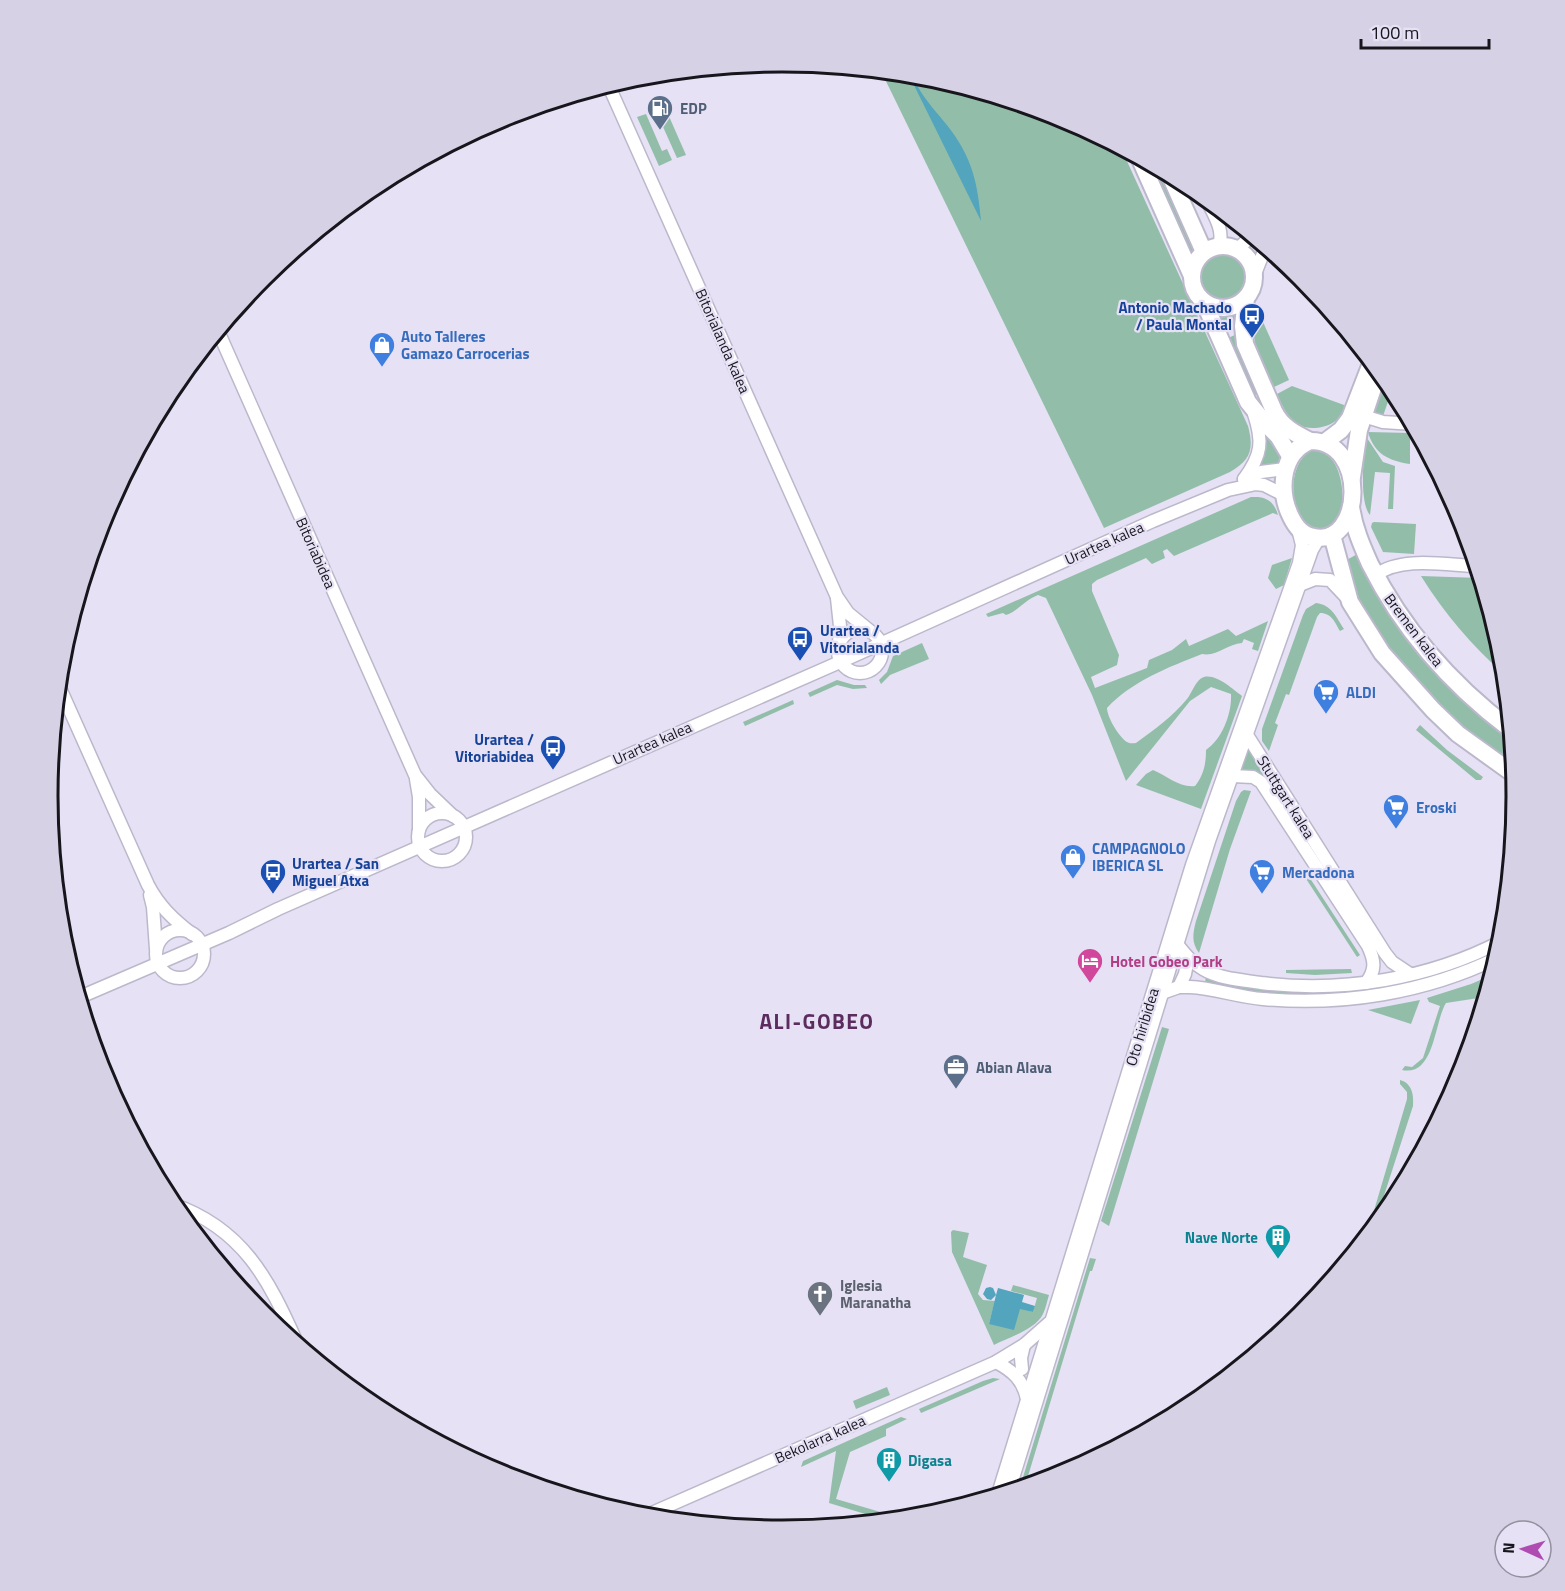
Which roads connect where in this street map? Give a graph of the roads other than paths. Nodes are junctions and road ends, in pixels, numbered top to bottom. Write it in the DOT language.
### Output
graph roads {
  1 [pos="612,92"];
  2 [pos="1144,168"];
  3 [pos="1177,189"];
  4 [pos="1213,214"];
  5 [pos="1247,240"];
  6 [pos="1211,249"];
  7 [pos="1238,249"];
  8 [pos="1263,254"];
  9 [pos="1255,274"];
  10 [pos="1192,276"];
  11 [pos="1246,298"];
  12 [pos="1204,302"];
  13 [pos="221,339"];
  14 [pos="1368,371"];
  15 [pos="1375,381"];
  16 [pos="1251,407"];
  17 [pos="1370,418"];
  18 [pos="1403,423"];
  19 [pos="1318,442"];
  20 [pos="1288,463"];
  21 [pos="1244,478"];
  22 [pos="1352,478"];
  23 [pos="1228,490"];
  24 [pos="1284,495"];
  25 [pos="1351,507"];
  26 [pos="1298,529"];
  27 [pos="1326,536"];
  28 [pos="1469,566"];
  29 [pos="1376,575"];
  30 [pos="1300,585"];
  31 [pos="837,597"];
  32 [pos="1350,602"];
  33 [pos="870,631"];
  34 [pos="882,643"];
  35 [pos="838,647"];
  36 [pos="840,662"];
  37 [pos="65,700"];
  38 [pos="1502,723"];
  39 [pos="1247,735"];
  40 [pos="1505,769"];
  41 [pos="415,775"];
  42 [pos="1232,776"];
  43 [pos="453,816"];
  44 [pos="464,827"];
  45 [pos="419,833"];
  46 [pos="420,846"];
  47 [pos="148,885"];
  48 [pos="192,934"];
  49 [pos="201,944"];
  50 [pos="1177,944"];
  51 [pos="1491,946"];
  52 [pos="157,956"];
  53 [pos="1188,958"];
  54 [pos="1487,962"];
  55 [pos="1410,974"];
  56 [pos="1366,983"];
  57 [pos="1179,987"];
  58 [pos="1162,993"];
  59 [pos="86,994"];
  60 [pos="192,1214"];
  61 [pos="1052,1320"];
  62 [pos="288,1323"];
  63 [pos="1024,1345"];
  64 [pos="1001,1364"];
  65 [pos="1042,1367"];
  66 [pos="1022,1369"];
  67 [pos="1027,1399"];
  68 [pos="1011,1482"];
  69 [pos="1001,1485"];
  70 [pos="661,1509"];
  1 -- 31 [label="street, Bitorialanda kalea"];
  2 -- 10 [label="main road"];
  3 -- 6 [label="main road"];
  4 -- 6 [label="street"];
  5 -- 7 [label="street"];
  6 -- 7 [label="main road"];
  6 -- 10 [label="main road"];
  7 -- 9 [label="main road"];
  8 -- 9 [label="street"];
  9 -- 11 [label="main road"];
  10 -- 12 [label="main road"];
  11 -- 12 [label="main road"];
  11 -- 19 [label="main road"];
  12 -- 16 [label="main road"];
  13 -- 41 [label="street, Bitoriabidea"];
  14 -- 19 [label="main road"];
  15 -- 22 [label="main road"];
  16 -- 20 [label="main road"];
  16 -- 21 [label="street"];
  17 -- 18 [label="street"];
  19 -- 20 [label="main road"];
  19 -- 22 [label="main road"];
  20 -- 21 [label="street, Urartea kalea"];
  20 -- 24 [label="main road"];
  21 -- 23 [label="street, Urartea kalea"];
  22 -- 25 [label="main road"];
  23 -- 24 [label="street, Urartea kalea"];
  23 -- 34 [label="street, Urartea kalea"];
  24 -- 26 [label="main road"];
  25 -- 27 [label="main road"];
  25 -- 29 [label="main road, Bremen kalea"];
  26 -- 27 [label="main road"];
  26 -- 61 [label="street, Oto hiribidea"];
  27 -- 30 [label="street, Oto hiribidea"];
  27 -- 32 [label="main road"];
  28 -- 29 [label="street"];
  29 -- 38 [label="main road, Bremen kalea"];
  30 -- 32 [label="street"];
  30 -- 39 [label="street, Oto hiribidea"];
  31 -- 33 [label="street, Bitorialanda kalea"];
  31 -- 35 [label="street, Bitorialanda kalea"];
  32 -- 40 [label="main road"];
  33 -- 34 [label="street"];
  33 -- 35 [label="street"];
  34 -- 36 [label="street, Urartea kalea"];
  34 -- 36 [label="street"];
  35 -- 36 [label="street"];
  36 -- 44 [label="street, Urartea kalea"];
  37 -- 47 [label="street"];
  39 -- 42 [label="street, Oto hiribidea"];
  39 -- 55 [label="street, Stuttgart kalea"];
  41 -- 43 [label="street, Bitoriabidea"];
  41 -- 45 [label="street, Bitoriabidea"];
  42 -- 50 [label="street, Oto hiribidea"];
  42 -- 56 [label="street, Stuttgart kalea"];
  43 -- 44 [label="street"];
  43 -- 45 [label="street"];
  44 -- 46 [label="street, Urartea kalea"];
  44 -- 46 [label="street"];
  45 -- 46 [label="street"];
  46 -- 49 [label="street, Urartea kalea"];
  47 -- 48 [label="street"];
  47 -- 52 [label="street"];
  48 -- 49 [label="street"];
  48 -- 52 [label="street, Urartea kalea"];
  49 -- 52 [label="street, Urartea kalea"];
  49 -- 52 [label="street"];
  50 -- 53 [label="street"];
  50 -- 58 [label="street, Oto hiribidea"];
  51 -- 55 [label="street"];
  52 -- 59 [label="street, Urartea kalea"];
  53 -- 56 [label="street"];
  53 -- 57 [label="street"];
  54 -- 57 [label="street"];
  55 -- 56 [label="street"];
  57 -- 58 [label="street"];
  58 -- 65 [label="street, Oto hiribidea"];
  60 -- 62 [label="street"];
  61 -- 63 [label="street, Bekolarra kalea"];
  61 -- 65 [label="street, Oto hiribidea"];
  63 -- 64 [label="street, Bekolarra kalea"];
  63 -- 66 [label="street"];
  64 -- 66 [label="street"];
  64 -- 67 [label="street"];
  64 -- 70 [label="street, Bekolarra kalea"];
  65 -- 66 [label="street"];
  65 -- 67 [label="street, Oto hiribidea"];
  65 -- 68 [label="street, Oto hiribidea"];
  67 -- 69 [label="street, Oto hiribidea"];
}
